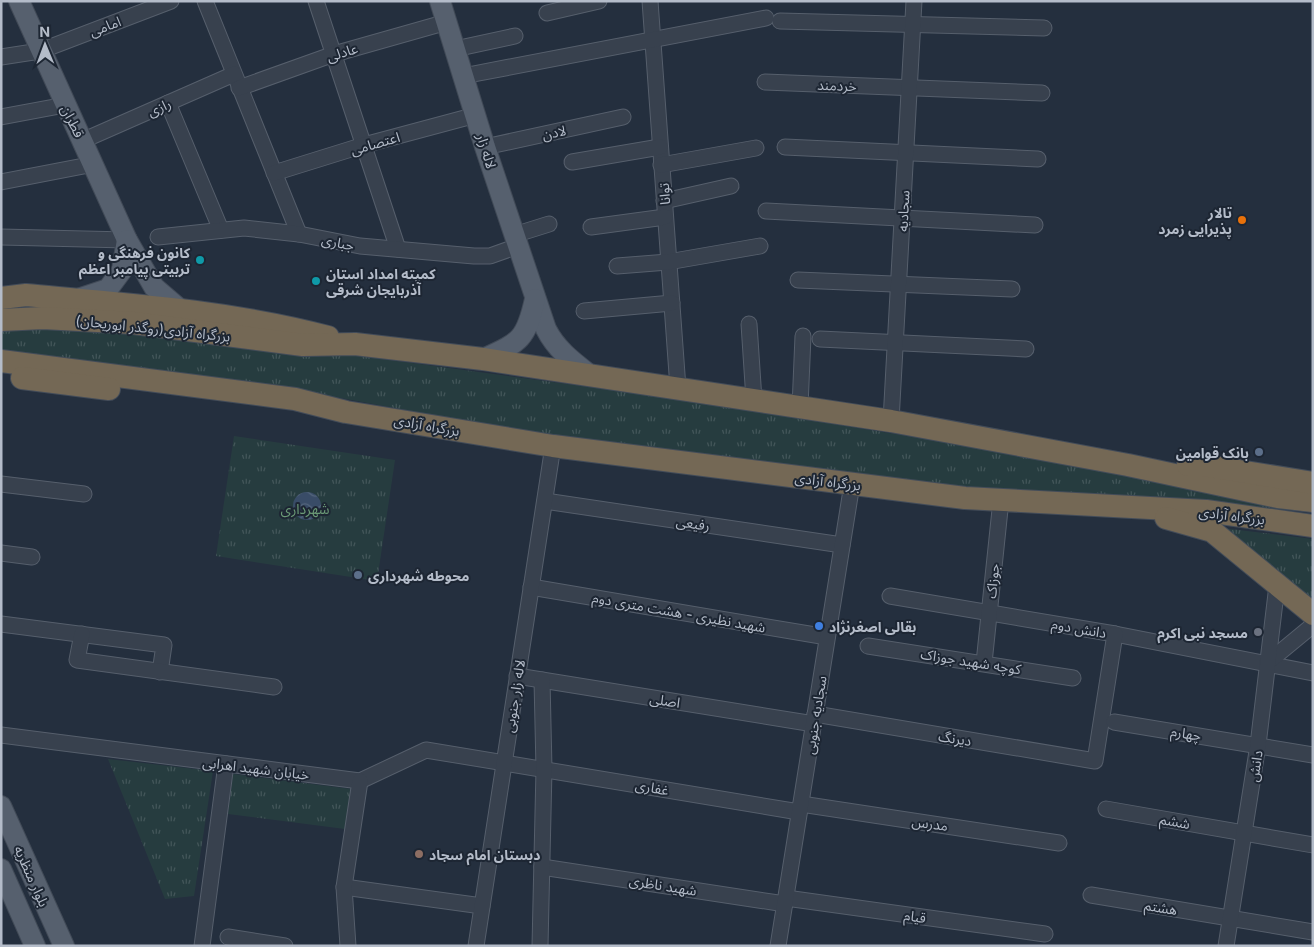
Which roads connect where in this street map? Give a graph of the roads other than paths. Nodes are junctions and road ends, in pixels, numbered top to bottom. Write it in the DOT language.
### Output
graph roads {
  1 [pos="19,1"];
  2 [pos="171,1"];
  3 [pos="205,1"];
  4 [pos="316,1"];
  5 [pos="440,1"];
  6 [pos="599,1"];
  7 [pos="650,1"];
  8 [pos="914,1"];
  9 [pos="547,13"];
  10 [pos="447,22"];
  11 [pos="913,24"];
  12 [pos="1044,28"];
  13 [pos="515,36"];
  14 [pos="652,40"];
  15 [pos="455,49"];
  16 [pos="40,51"];
  17 [pos="334,54"];
  18 [pos="1,58"];
  19 [pos="463,76"];
  20 [pos="237,81"];
  21 [pos="764,82"];
  22 [pos="910,88"];
  23 [pos="1042,93"];
  24 [pos="168,103"];
  25 [pos="65,105"];
  26 [pos="476,115"];
  27 [pos="623,116"];
  28 [pos="1,117"];
  29 [pos="84,140"];
  30 [pos="364,145"];
  31 [pos="485,147"];
  32 [pos="660,147"];
  33 [pos="785,147"];
  34 [pos="756,148"];
  35 [pos="906,153"];
  36 [pos="1038,159"];
  37 [pos="572,162"];
  38 [pos="94,164"];
  39 [pos="661,165"];
  40 [pos="274,173"];
  41 [pos="1,182"];
  42 [pos="731,186"];
  43 [pos="664,201"];
  44 [pos="766,210"];
  45 [pos="665,217"];
  46 [pos="902,218"];
  47 [pos="549,224"];
  48 [pos="1035,225"];
  49 [pos="591,227"];
  50 [pos="221,230"];
  51 [pos="299,234"];
  52 [pos="158,237"];
  53 [pos="1,238"];
  54 [pos="127,240"];
  55 [pos="516,241"];
  56 [pos="760,246"];
  57 [pos="398,249"];
  58 [pos="668,262"];
  59 [pos="617,266"];
  60 [pos="798,280"];
  61 [pos="898,284"];
  62 [pos="1012,289"];
  63 [pos="1,294"];
  64 [pos="26,295"];
  65 [pos="1,298"];
  66 [pos="76,300"];
  67 [pos="534,300"];
  68 [pos="672,304"];
  69 [pos="182,311"];
  70 [pos="584,311"];
  71 [pos="1,320"];
  72 [pos="749,324"];
  73 [pos="803,336"];
  74 [pos="820,339"];
  75 [pos="895,342"];
  76 [pos="355,344"];
  77 [pos="303,346"];
  78 [pos="1026,349"];
  79 [pos="483,359"];
  80 [pos="1,361"];
  81 [pos="590,374"];
  82 [pos="1,375"];
  83 [pos="678,388"];
  84 [pos="754,400"];
  85 [pos="800,407"];
  86 [pos="346,412"];
  87 [pos="891,420"];
  88 [pos="553,446"];
  89 [pos="1128,465"];
  90 [pos="1313,483"];
  91 [pos="1,484"];
  92 [pos="852,484"];
  93 [pos="84,494"];
  94 [pos="1001,500"];
  95 [pos="545,501"];
  96 [pos="1313,501"];
  97 [pos="1126,507"];
  98 [pos="1313,526"];
  99 [pos="842,545"];
  100 [pos="1,553"];
  101 [pos="32,557"];
  102 [pos="1277,585"];
  103 [pos="531,587"];
  104 [pos="890,596"];
  105 [pos="989,612"];
  106 [pos="1313,614"];
  107 [pos="1,624"];
  108 [pos="1313,625"];
  109 [pos="82,634"];
  110 [pos="1115,634"];
  111 [pos="828,637"];
  112 [pos="868,646"];
  113 [pos="984,663"];
  114 [pos="1267,663"];
  115 [pos="160,672"];
  116 [pos="1313,673"];
  117 [pos="517,676"];
  118 [pos="1073,678"];
  119 [pos="542,680"];
  120 [pos="274,687"];
  121 [pos="814,719"];
  122 [pos="1114,722"];
  123 [pos="1,735"];
  124 [pos="1258,745"];
  125 [pos="1313,755"];
  126 [pos="504,762"];
  127 [pos="226,764"];
  128 [pos="544,769"];
  129 [pos="360,781"];
  130 [pos="1,806"];
  131 [pos="800,808"];
  132 [pos="1106,809"];
  133 [pos="1244,833"];
  134 [pos="1059,842"];
  135 [pos="1313,845"];
  136 [pos="542,867"];
  137 [pos="1,869"];
  138 [pos="344,886"];
  139 [pos="1091,895"];
  140 [pos="785,901"];
  141 [pos="482,906"];
  142 [pos="1231,918"];
  143 [pos="1313,932"];
  144 [pos="1045,934"];
  145 [pos="228,938"];
  146 [pos="35,946"];
  147 [pos="64,946"];
  148 [pos="202,946"];
  149 [pos="285,946"];
  150 [pos="348,946"];
  151 [pos="476,946"];
  152 [pos="540,946"];
  153 [pos="778,946"];
  154 [pos="1226,946"];
  1 -- 16 [label="main road, قطران"];
  2 -- 16 [label="street, امامی"];
  3 -- 20 [label="street"];
  4 -- 17 [label="street"];
  5 -- 10 [label="main road, لاله زار"];
  6 -- 9 [label="street"];
  7 -- 14 [label="street, توانا"];
  8 -- 11 [label="street, سجادیه"];
  10 -- 15 [label="main road, لاله زار"];
  10 -- 17 [label="street, عادلی"];
  11 -- 12 [label="street"];
  11 -- 14 [label="street"];
  11 -- 22 [label="street, سجادیه"];
  13 -- 15 [label="street"];
  14 -- 19 [label="street"];
  14 -- 32 [label="street, توانا"];
  15 -- 19 [label="main road, لاله زار"];
  16 -- 18 [label="street, امامی"];
  16 -- 25 [label="main road, قطران"];
  17 -- 20 [label="street, عادلی"];
  17 -- 30 [label="street"];
  19 -- 26 [label="main road, لاله زار"];
  20 -- 24 [label="street, رازی"];
  20 -- 40 [label="street"];
  21 -- 22 [label="street, خردمند"];
  22 -- 23 [label="street, خردمند"];
  22 -- 35 [label="street, سجادیه"];
  24 -- 29 [label="street, رازی"];
  24 -- 50 [label="street"];
  25 -- 28 [label="street"];
  25 -- 29 [label="main road, قطران"];
  26 -- 30 [label="street, اعتصامی"];
  26 -- 31 [label="main road, لاله زار"];
  27 -- 31 [label="street, لادن"];
  29 -- 38 [label="main road, قطران"];
  30 -- 40 [label="street, اعتصامی"];
  30 -- 57 [label="street"];
  31 -- 55 [label="main road, لاله زار"];
  32 -- 37 [label="street"];
  32 -- 39 [label="street, توانا"];
  33 -- 35 [label="street"];
  34 -- 39 [label="street"];
  35 -- 36 [label="street"];
  35 -- 46 [label="street, سجادیه"];
  38 -- 41 [label="street"];
  38 -- 54 [label="main road, قطران"];
  39 -- 43 [label="street, توانا"];
  40 -- 51 [label="street"];
  42 -- 43 [label="street"];
  43 -- 45 [label="street, توانا"];
  44 -- 46 [label="street"];
  45 -- 49 [label="street"];
  45 -- 58 [label="street, توانا"];
  46 -- 48 [label="street"];
  46 -- 61 [label="street, سجادیه"];
  47 -- 55 [label="street, جباری"];
  50 -- 51 [label="street, جباری"];
  50 -- 52 [label="street, جباری"];
  51 -- 57 [label="street, جباری"];
  53 -- 54 [label="street"];
  54 -- 66 [label="main road"];
  54 -- 69 [label="main road, قطران"];
  55 -- 57 [label="street, جباری"];
  55 -- 67 [label="main road, لاله زار"];
  56 -- 58 [label="street"];
  58 -- 59 [label="street"];
  58 -- 68 [label="street, توانا"];
  60 -- 61 [label="street"];
  61 -- 62 [label="street"];
  61 -- 75 [label="street, سجادیه"];
  63 -- 64 [label="highway"];
  64 -- 65 [label="highway, بزرگراه آزادی"];
  64 -- 66 [label="highway, بزرگراه آزادی"];
  66 -- 69 [label="highway, بزرگراه آزادی"];
  67 -- 79 [label="main road, لاله زار"];
  67 -- 81 [label="main road, لاله زار"];
  68 -- 70 [label="street"];
  68 -- 83 [label="street, توانا"];
  69 -- 76 [label="highway, بزرگراه آزادی"];
  71 -- 77 [label="highway, بزرگراه آزادی(روگذر ابوریحان)"];
  72 -- 84 [label="street"];
  73 -- 85 [label="street"];
  74 -- 75 [label="street"];
  75 -- 78 [label="street"];
  75 -- 87 [label="street, سجادیه"];
  76 -- 77 [label="highway, بزرگراه آزادی"];
  76 -- 79 [label="highway, بزرگراه آزادی"];
  79 -- 81 [label="highway, بزرگراه آزادی"];
  80 -- 86 [label="highway, بزرگراه آزادی"];
  81 -- 83 [label="highway, بزرگراه آزادی"];
  82 -- 86 [label="highway, بزرگراه آزادی"];
  83 -- 84 [label="highway, بزرگراه آزادی"];
  84 -- 85 [label="highway, بزرگراه آزادی"];
  85 -- 87 [label="highway, بزرگراه آزادی"];
  86 -- 88 [label="highway, بزرگراه آزادی"];
  87 -- 89 [label="highway, بزرگراه آزادی"];
  88 -- 92 [label="highway, بزرگراه آزادی"];
  88 -- 95 [label="street, لاله زار جنوبی"];
  89 -- 90 [label="highway"];
  89 -- 96 [label="highway, بزرگراه آزادی"];
  91 -- 93 [label="street"];
  92 -- 94 [label="highway, بزرگراه آزادی"];
  92 -- 99 [label="street, سجادیه جنوبی"];
  94 -- 97 [label="highway, بزرگراه آزادی"];
  94 -- 105 [label="street, جوزاک"];
  95 -- 99 [label="street, رفیعی"];
  95 -- 103 [label="street, لاله زار جنوبی"];
  97 -- 98 [label="highway, بزرگراه آزادی"];
  97 -- 102 [label="highway"];
  99 -- 111 [label="street, سجادیه جنوبی"];
  100 -- 101 [label="street"];
  102 -- 106 [label="highway"];
  102 -- 114 [label="street, دانش"];
  103 -- 111 [label="street, شهید نظیری - هشت متری دوم"];
  103 -- 117 [label="street, لاله زار جنوبی"];
  104 -- 105 [label="street, دانش دوم"];
  105 -- 110 [label="street, دانش دوم"];
  105 -- 113 [label="street, جوزاک"];
  107 -- 109 [label="street"];
  108 -- 114 [label="street"];
  109 -- 115 [label="street"];
  109 -- 115 [label="street"];
  110 -- 114 [label="street, دانش دوم"];
  110 -- 121 [label="street, دیرنگ"];
  111 -- 121 [label="street, سجادیه جنوبی"];
  112 -- 113 [label="street, کوچه شهید جوزاک"];
  113 -- 118 [label="street, کوچه شهید جوزاک"];
  114 -- 116 [label="street, دانش دوم"];
  114 -- 124 [label="street, دانش"];
  115 -- 120 [label="street"];
  117 -- 119 [label="street, اصلی"];
  117 -- 126 [label="street, لاله زار جنوبی"];
  119 -- 121 [label="street, اصلی"];
  119 -- 128 [label="street"];
  121 -- 131 [label="street, سجادیه جنوبی"];
  122 -- 124 [label="street, چهارم"];
  123 -- 127 [label="street, خیابان شهید اهرابی"];
  124 -- 125 [label="street, چهارم"];
  124 -- 133 [label="street, دانش"];
  126 -- 128 [label="street, غفاری"];
  126 -- 129 [label="street"];
  126 -- 141 [label="street, لاله زار جنوبی"];
  127 -- 129 [label="street, خیابان شهید اهرابی"];
  127 -- 148 [label="street"];
  128 -- 131 [label="street, غفاری"];
  128 -- 136 [label="street"];
  129 -- 138 [label="street"];
  130 -- 147 [label="main road, بلوار منظریه"];
  131 -- 134 [label="street, مدرس"];
  131 -- 140 [label="street, سجادیه جنوبی"];
  132 -- 133 [label="street, ششم"];
  133 -- 135 [label="street, ششم"];
  133 -- 142 [label="street, دانش"];
  136 -- 140 [label="street, شهید ناظری"];
  136 -- 152 [label="street"];
  137 -- 146 [label="main road, بلوار منظریه"];
  138 -- 141 [label="street"];
  138 -- 150 [label="street"];
  139 -- 142 [label="street, هشتم"];
  140 -- 144 [label="street, قیام"];
  140 -- 153 [label="street, سجادیه جنوبی"];
  141 -- 151 [label="street, لاله زار جنوبی"];
  142 -- 143 [label="street, هشتم"];
  142 -- 154 [label="street, دانش"];
  145 -- 149 [label="street"];
}
